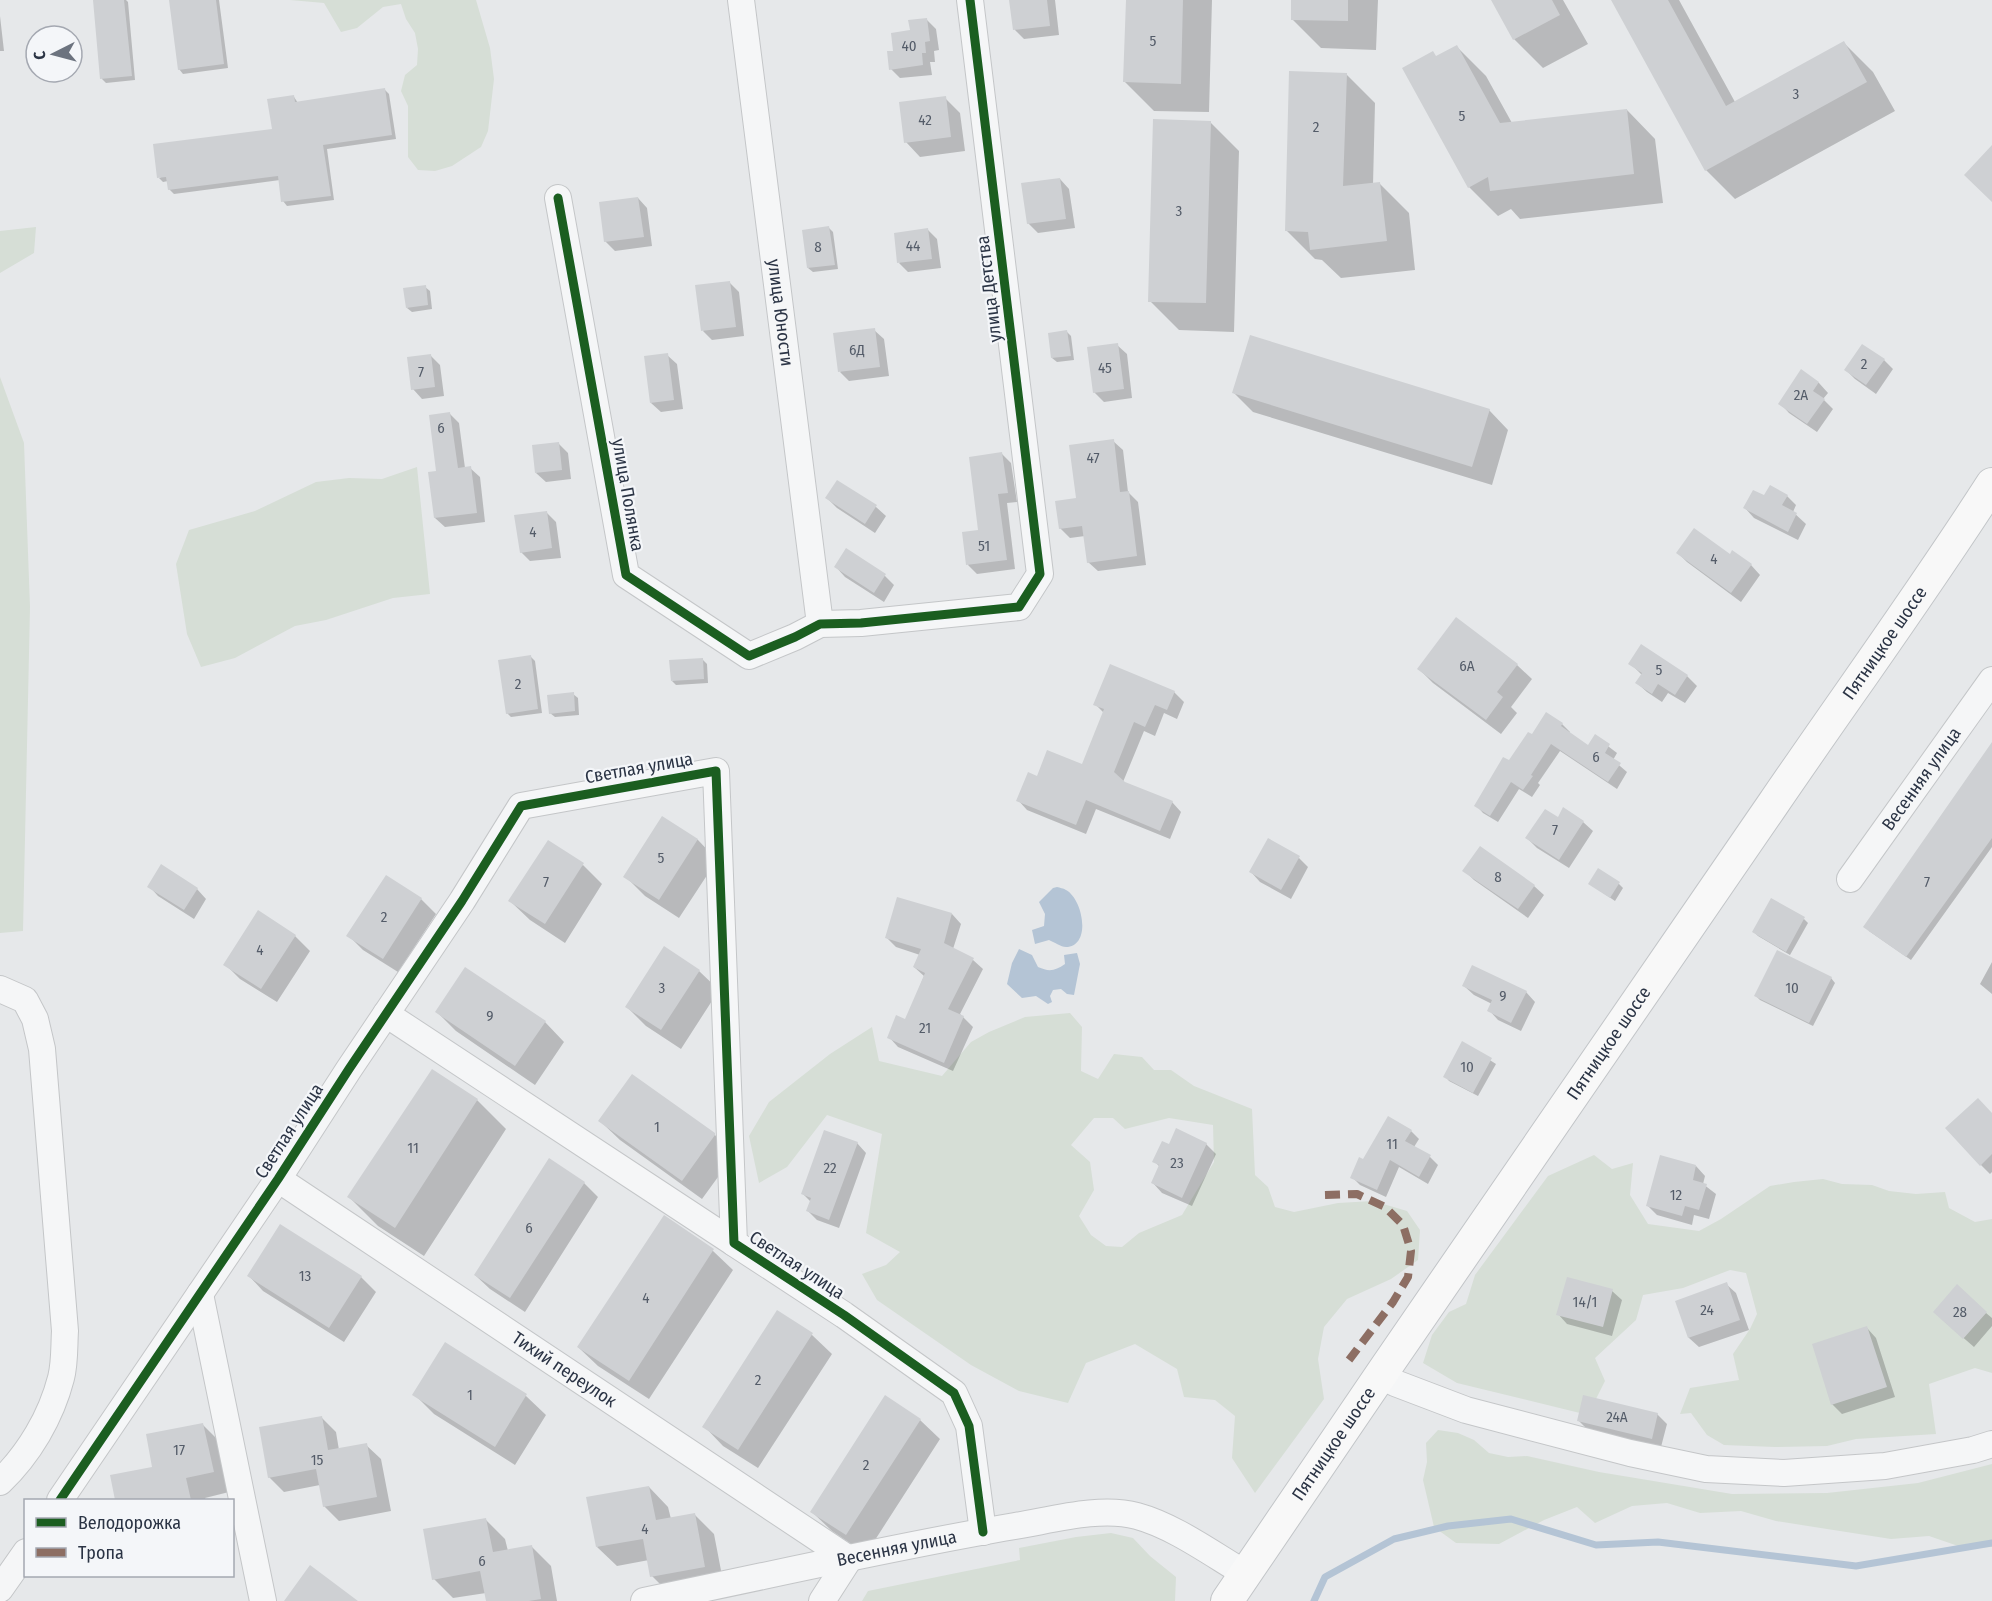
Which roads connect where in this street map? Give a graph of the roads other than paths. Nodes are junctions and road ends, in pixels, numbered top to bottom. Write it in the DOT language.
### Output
graph roads {
  1 [pos="741,0"];
  2 [pos="970,0"];
  3 [pos="558,198"];
  4 [pos="1992,484"];
  5 [pos="820,624"];
  6 [pos="1992,680"];
  7 [pos="1850,879"];
  8 [pos="0,989"];
  9 [pos="386,1014"];
  10 [pos="278,1179"];
  11 [pos="734,1243"];
  12 [pos="200,1294"];
  13 [pos="1380,1375"];
  14 [pos="1992,1444"];
  15 [pos="0,1482"];
  16 [pos="61,1499"];
  17 [pos="983,1532"];
  18 [pos="24,1555"];
  19 [pos="849,1559"];
  20 [pos="1245,1574"];
  21 [pos="0,1589"];
  22 [pos="263,1601"];
  23 [pos="644,1601"];
  24 [pos="822,1601"];
  25 [pos="1227,1601"];
  1 -- 5 [label="street, улица Юности"];
  2 -- 5 [label="street, улица Детства"];
  3 -- 5 [label="street, улица Полянка"];
  4 -- 13 [label="main road, Пятницкое шоссе"];
  6 -- 7 [label="street, Весенняя улица"];
  8 -- 15 [label="street"];
  9 -- 10 [label="street, Светлая улица"];
  9 -- 11 [label="street"];
  9 -- 11 [label="street, Светлая улица"];
  10 -- 12 [label="street, Светлая улица"];
  10 -- 19 [label="street, Тихий переулок"];
  11 -- 17 [label="street, Светлая улица"];
  12 -- 16 [label="street, Светлая улица"];
  12 -- 22 [label="street"];
  13 -- 14 [label="street"];
  13 -- 20 [label="main road, Пятницкое шоссе"];
  17 -- 19 [label="street, Весенняя улица"];
  17 -- 20 [label="street, Весенняя улица"];
  18 -- 21 [label="street"];
  19 -- 23 [label="street, Весенняя улица"];
  19 -- 24 [label="street"];
  20 -- 25 [label="main road, Пятницкое шоссе"];
}
